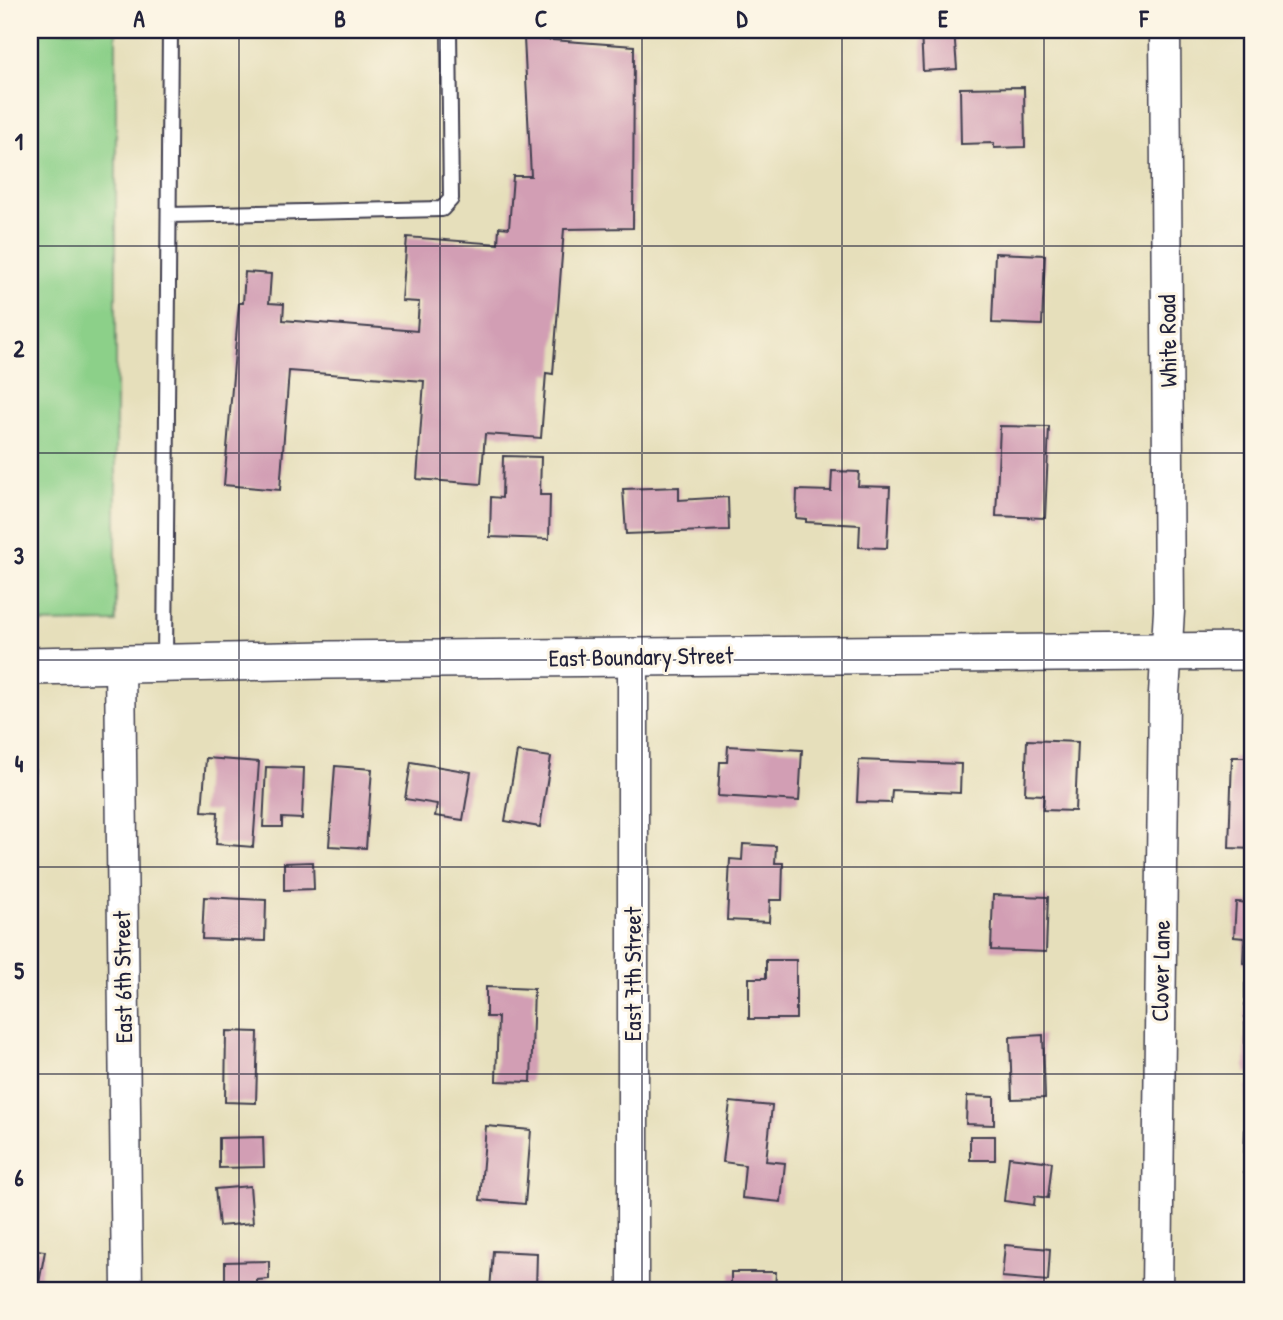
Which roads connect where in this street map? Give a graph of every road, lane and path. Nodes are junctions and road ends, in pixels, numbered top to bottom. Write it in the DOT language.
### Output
graph roads {
  1 [pos="170,30"];
  2 [pos="449,30"];
  3 [pos="1165,30"];
  4 [pos="169,215"];
  5 [pos="1253,651"];
  6 [pos="1166,652"];
  7 [pos="633,657"];
  8 [pos="165,664"];
  9 [pos="120,665"];
  10 [pos="30,666"];
  11 [pos="127,1290"];
  12 [pos="633,1290"];
  13 [pos="1157,1290"];
  1 -- 4 [label="lane"];
  2 -- 4 [label="lane"];
  3 -- 6 [label="street, White Road"];
  4 -- 8 [label="lane"];
  5 -- 6 [label="street, East Boundary Street"];
  6 -- 7 [label="street, East Boundary Street"];
  6 -- 13 [label="street, Clover Lane"];
  7 -- 8 [label="street, East Boundary Street"];
  7 -- 12 [label="street, East 7th Street"];
  8 -- 9 [label="street, East Boundary Street"];
  9 -- 10 [label="street, East Boundary Street"];
  9 -- 11 [label="street, East 6th Street"];
}
